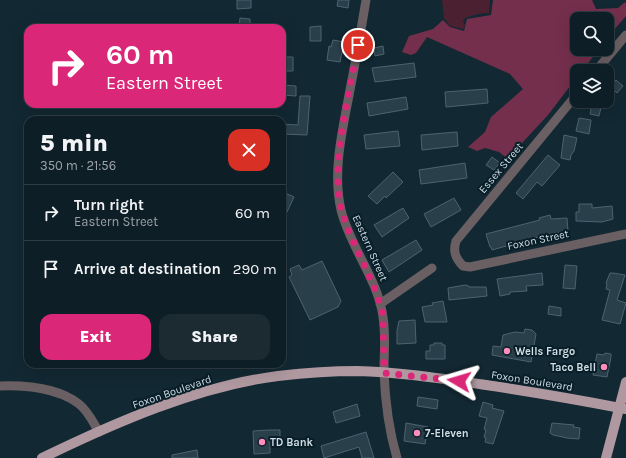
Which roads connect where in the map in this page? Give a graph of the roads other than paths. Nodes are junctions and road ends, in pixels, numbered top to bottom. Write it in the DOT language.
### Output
graph roads {
  1 [pos="366,0"];
  2 [pos="626,35"];
  3 [pos="602,64"];
  4 [pos="570,103"];
  5 [pos="626,234"];
  6 [pos="458,260"];
  7 [pos="432,268"];
  8 [pos="380,304"];
  9 [pos="384,373"];
  10 [pos="626,382"];
  11 [pos="0,386"];
  12 [pos="623,408"];
  13 [pos="99,432"];
  14 [pos="42,458"];
  15 [pos="398,458"];
  16 [pos="606,458"];
  1 -- 8 [label="street, Eastern Street"];
  2 -- 3 [label="street"];
  4 -- 6 [label="street, Essex Street"];
  5 -- 6 [label="street, Foxon Street"];
  7 -- 8 [label="street"];
  8 -- 9 [label="street, Eastern Street"];
  9 -- 12 [label="main road, Foxon Boulevard"];
  9 -- 13 [label="main road, Foxon Boulevard"];
  9 -- 15 [label="street, Eastern Street"];
  10 -- 12 [label="main road"];
  11 -- 13 [label="street"];
  12 -- 16 [label="main road"];
  13 -- 14 [label="main road, Foxon Boulevard"];
}
